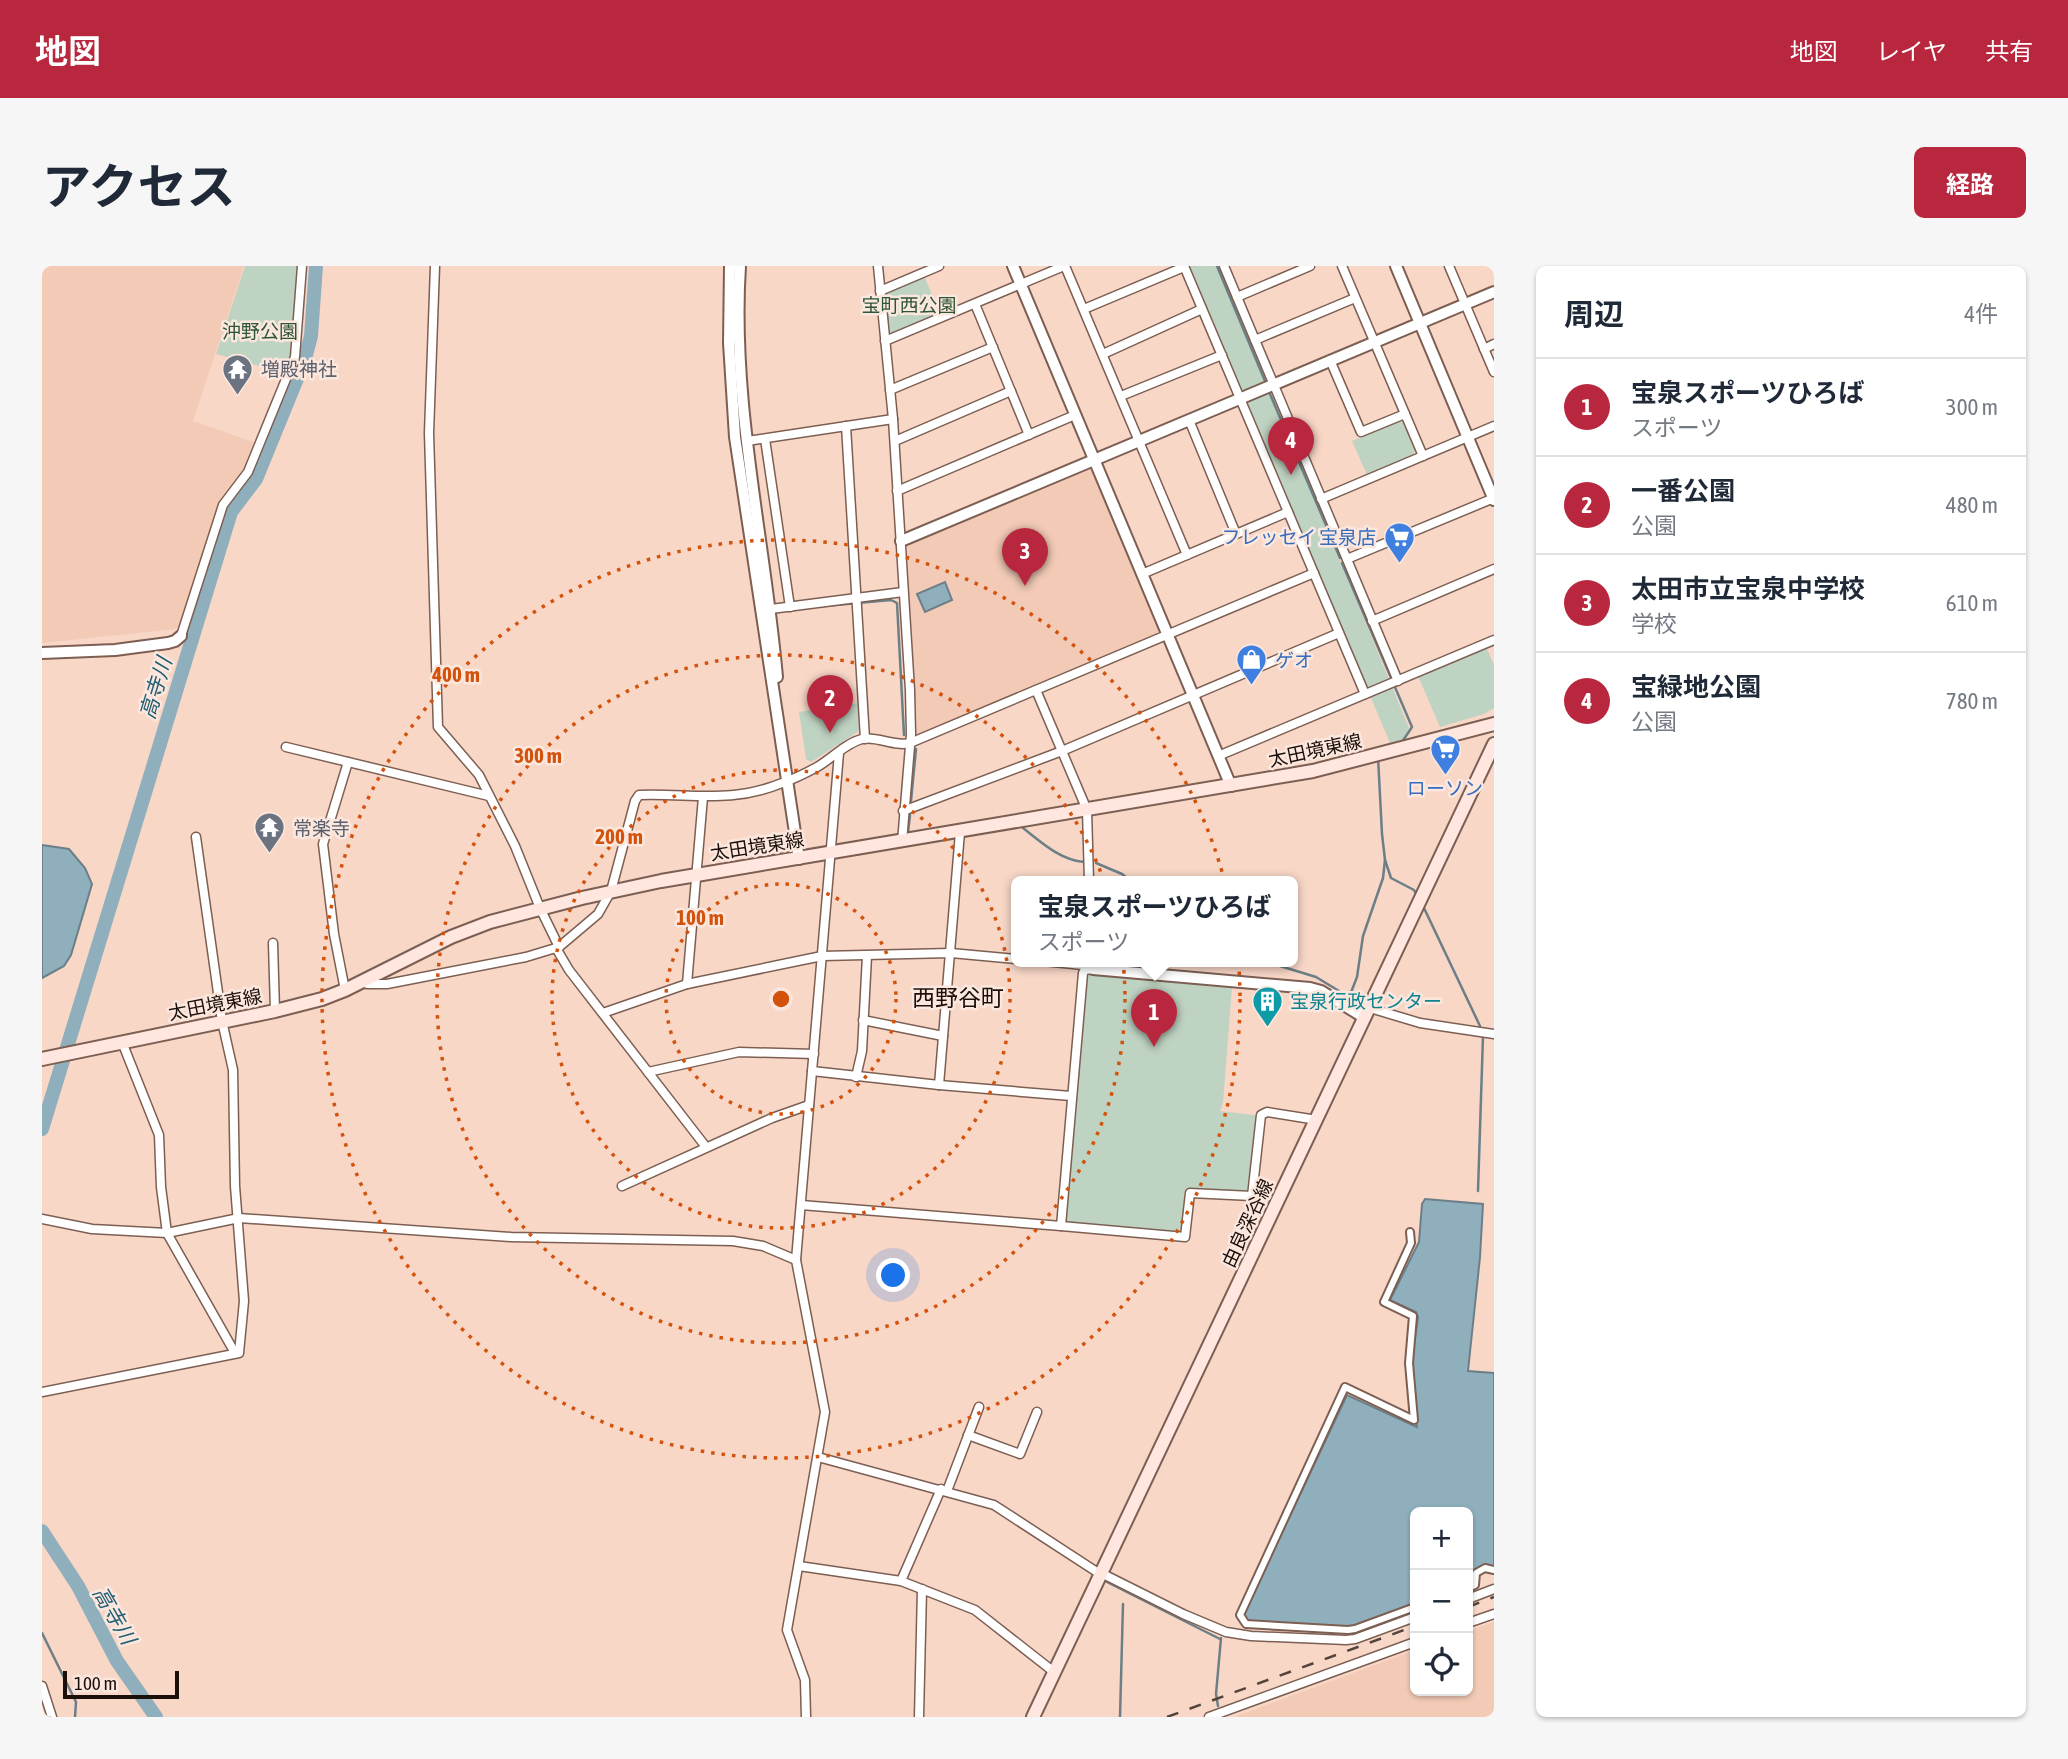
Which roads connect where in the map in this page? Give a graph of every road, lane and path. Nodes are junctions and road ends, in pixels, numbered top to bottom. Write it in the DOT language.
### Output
graph roads {
  1 [pos="302,266"];
  2 [pos="435,266"];
  3 [pos="730,266"];
  4 [pos="740,266"];
  5 [pos="878,266"];
  6 [pos="939,266"];
  7 [pos="1013,266"];
  8 [pos="1065,266"];
  9 [pos="1184,266"];
  10 [pos="1224,266"];
  11 [pos="1310,266"];
  12 [pos="1342,266"];
  13 [pos="1396,266"];
  14 [pos="1449,266"];
  15 [pos="1020,284"];
  16 [pos="880,290"];
  17 [pos="1494,292"];
  18 [pos="1237,297"];
  19 [pos="1355,298"];
  20 [pos="975,304"];
  21 [pos="1465,304"];
  22 [pos="1084,309"];
  23 [pos="1202,309"];
  24 [pos="1420,322"];
  25 [pos="1255,340"];
  26 [pos="885,341"];
  27 [pos="1374,341"];
  28 [pos="1494,344"];
  29 [pos="993,347"];
  30 [pos="1484,349"];
  31 [pos="1103,354"];
  32 [pos="1222,355"];
  33 [pos="1330,360"];
  34 [pos="1494,372"];
  35 [pos="1274,385"];
  36 [pos="890,390"];
  37 [pos="1011,391"];
  38 [pos="1121,396"];
  39 [pos="1240,399"];
  40 [pos="1405,414"];
  41 [pos="1075,415"];
  42 [pos="893,419"];
  43 [pos="1189,420"];
  44 [pos="846,426"];
  45 [pos="1494,426"];
  46 [pos="1029,435"];
  47 [pos="1468,437"];
  48 [pos="765,439"];
  49 [pos="747,441"];
  50 [pos="895,441"];
  51 [pos="1139,441"];
  52 [pos="1423,456"];
  53 [pos="1094,460"];
  54 [pos="897,491"];
  55 [pos="1321,499"];
  56 [pos="1494,499"];
  57 [pos="1288,512"];
  58 [pos="1237,534"];
  59 [pos="901,541"];
  60 [pos="1187,555"];
  61 [pos="1347,559"];
  62 [pos="1494,569"];
  63 [pos="1314,573"];
  64 [pos="1142,574"];
  65 [pos="903,592"];
  66 [pos="856,598"];
  67 [pos="790,607"];
  68 [pos="771,609"];
  69 [pos="1372,621"];
  70 [pos="1339,633"];
  71 [pos="1167,634"];
  72 [pos="181,636"];
  73 [pos="1494,640"];
  74 [pos="42,653"];
  75 [pos="1398,681"];
  76 [pos="1036,690"];
  77 [pos="1364,694"];
  78 [pos="1193,696"];
  79 [pos="1494,724"];
  80 [pos="865,738"];
  81 [pos="910,743"];
  82 [pos="1494,744"];
  83 [pos="286,747"];
  84 [pos="1062,751"];
  85 [pos="839,752"];
  86 [pos="1218,756"];
  87 [pos="348,762"];
  88 [pos="786,777"];
  89 [pos="1231,786"];
  90 [pos="489,796"];
  91 [pos="703,797"];
  92 [pos="1087,810"];
  93 [pos="903,811"];
  94 [pos="960,832"];
  95 [pos="196,837"];
  96 [pos="902,842"];
  97 [pos="831,853"];
  98 [pos="799,859"];
  99 [pos="697,875"];
  100 [pos="1088,876"];
  101 [pos="611,891"];
  102 [pos="540,908"];
  103 [pos="272,943"];
  104 [pos="557,948"];
  105 [pos="951,953"];
  106 [pos="822,956"];
  107 [pos="867,956"];
  108 [pos="1011,959"];
  109 [pos="1086,967"];
  110 [pos="1096,967"];
  111 [pos="361,981"];
  112 [pos="687,984"];
  113 [pos="345,990"];
  114 [pos="275,1011"];
  115 [pos="603,1013"];
  116 [pos="1368,1013"];
  117 [pos="863,1020"];
  118 [pos="222,1021"];
  119 [pos="1494,1034"];
  120 [pos="943,1036"];
  121 [pos="122,1042"];
  122 [pos="814,1054"];
  123 [pos="42,1059"];
  124 [pos="812,1071"];
  125 [pos="648,1072"];
  126 [pos="856,1077"];
  127 [pos="939,1085"];
  128 [pos="1071,1096"];
  129 [pos="809,1105"];
  130 [pos="1317,1120"];
  131 [pos="706,1147"];
  132 [pos="622,1186"];
  133 [pos="801,1205"];
  134 [pos="239,1218"];
  135 [pos="42,1219"];
  136 [pos="1061,1226"];
  137 [pos="1410,1232"];
  138 [pos="167,1233"];
  139 [pos="796,1260"];
  140 [pos="235,1353"];
  141 [pos="42,1392"];
  142 [pos="979,1407"];
  143 [pos="1037,1412"];
  144 [pos="968,1435"];
  145 [pos="818,1457"];
  146 [pos="944,1490"];
  147 [pos="799,1566"];
  148 [pos="1494,1570"];
  149 [pos="1101,1574"];
  150 [pos="901,1581"];
  151 [pos="1473,1586"];
  152 [pos="922,1589"];
  153 [pos="1494,1589"];
  154 [pos="1473,1597"];
  155 [pos="1410,1609"];
  156 [pos="1494,1614"];
  157 [pos="1410,1619"];
  158 [pos="1473,1621"];
  159 [pos="1410,1644"];
  160 [pos="1054,1672"];
  161 [pos="42,1686"];
  162 [pos="52,1717"];
  163 [pos="806,1717"];
  164 [pos="919,1717"];
  165 [pos="1033,1717"];
  166 [pos="1209,1717"];
  1 -- 72 [label="street"];
  2 -- 90 [label="street"];
  3 -- 88 [label="street"];
  4 -- 49 [label="street"];
  5 -- 16 [label="street"];
  6 -- 16 [label="street"];
  7 -- 15 [label="street"];
  8 -- 15 [label="street"];
  8 -- 22 [label="street"];
  9 -- 22 [label="street"];
  9 -- 23 [label="street"];
  10 -- 18 [label="street"];
  11 -- 18 [label="street"];
  12 -- 19 [label="street"];
  13 -- 24 [label="street"];
  14 -- 21 [label="street"];
  15 -- 20 [label="street"];
  15 -- 41 [label="street"];
  16 -- 26 [label="street"];
  17 -- 21 [label="street"];
  18 -- 25 [label="street"];
  19 -- 25 [label="street"];
  19 -- 27 [label="street"];
  20 -- 26 [label="street"];
  20 -- 29 [label="street"];
  21 -- 24 [label="street"];
  21 -- 30 [label="street"];
  22 -- 31 [label="street"];
  23 -- 31 [label="street"];
  23 -- 32 [label="street"];
  24 -- 27 [label="street"];
  24 -- 47 [label="street"];
  25 -- 35 [label="street"];
  26 -- 36 [label="street"];
  27 -- 33 [label="street"];
  27 -- 40 [label="street"];
  28 -- 30 [label="street"];
  29 -- 36 [label="street"];
  29 -- 37 [label="street"];
  30 -- 34 [label="street"];
  31 -- 38 [label="street"];
  32 -- 38 [label="street"];
  32 -- 39 [label="street"];
  33 -- 35 [label="street"];
  33 -- 40 [label="street"];
  35 -- 39 [label="street"];
  35 -- 55 [label="street"];
  36 -- 42 [label="street"];
  37 -- 46 [label="street"];
  37 -- 50 [label="street"];
  38 -- 51 [label="street"];
  39 -- 43 [label="street"];
  39 -- 57 [label="street"];
  40 -- 52 [label="street"];
  41 -- 46 [label="street"];
  41 -- 53 [label="street"];
  42 -- 44 [label="street"];
  42 -- 50 [label="street"];
  43 -- 51 [label="street"];
  43 -- 58 [label="street"];
  44 -- 48 [label="street"];
  44 -- 66 [label="street"];
  45 -- 47 [label="street"];
  46 -- 54 [label="street"];
  47 -- 52 [label="street"];
  47 -- 56 [label="street"];
  48 -- 49 [label="street"];
  48 -- 67 [label="street"];
  49 -- 68 [label="street"];
  50 -- 54 [label="street"];
  51 -- 53 [label="street"];
  51 -- 60 [label="street"];
  52 -- 55 [label="street"];
  53 -- 59 [label="street"];
  53 -- 64 [label="street"];
  54 -- 59 [label="street"];
  55 -- 61 [label="street"];
  56 -- 61 [label="street"];
  57 -- 58 [label="street"];
  57 -- 63 [label="street"];
  58 -- 60 [label="street"];
  59 -- 65 [label="street"];
  60 -- 64 [label="street"];
  61 -- 69 [label="street"];
  62 -- 69 [label="street"];
  63 -- 70 [label="street"];
  63 -- 71 [label="street"];
  64 -- 71 [label="street"];
  65 -- 66 [label="street"];
  65 -- 81 [label="street"];
  66 -- 67 [label="street"];
  66 -- 80 [label="street"];
  67 -- 68 [label="street"];
  68 -- 88 [label="street"];
  69 -- 75 [label="street"];
  70 -- 77 [label="street"];
  70 -- 78 [label="street"];
  71 -- 76 [label="street"];
  71 -- 78 [label="street"];
  72 -- 74 [label="street"];
  73 -- 75 [label="street"];
  75 -- 77 [label="street"];
  76 -- 81 [label="street"];
  76 -- 84 [label="street"];
  77 -- 86 [label="street"];
  78 -- 84 [label="street"];
  78 -- 86 [label="street"];
  79 -- 89 [label="main road, 太田境東線"];
  80 -- 81 [label="street"];
  80 -- 85 [label="street"];
  81 -- 93 [label="street"];
  82 -- 116 [label="main road, 由良深谷線"];
  83 -- 87 [label="street"];
  84 -- 92 [label="street"];
  84 -- 93 [label="street"];
  85 -- 88 [label="street"];
  85 -- 97 [label="street"];
  86 -- 89 [label="street"];
  87 -- 90 [label="street"];
  87 -- 113 [label="street"];
  88 -- 91 [label="street"];
  88 -- 98 [label="street"];
  89 -- 92 [label="main road, 太田境東線"];
  90 -- 102 [label="street"];
  91 -- 99 [label="street"];
  91 -- 101 [label="street"];
  92 -- 94 [label="main road, 太田境東線"];
  92 -- 100 [label="street"];
  93 -- 96 [label="street"];
  94 -- 96 [label="main road, 太田境東線"];
  94 -- 105 [label="street"];
  95 -- 118 [label="street"];
  96 -- 97 [label="main road, 太田境東線"];
  97 -- 98 [label="main road, 太田境東線"];
  97 -- 106 [label="street"];
  98 -- 99 [label="main road, 太田境東線"];
  99 -- 101 [label="main road, 太田境東線"];
  99 -- 112 [label="street"];
  101 -- 102 [label="main road, 太田境東線"];
  101 -- 104 [label="street"];
  102 -- 104 [label="street"];
  102 -- 111 [label="main road, 太田境東線"];
  103 -- 114 [label="street"];
  104 -- 111 [label="street"];
  104 -- 115 [label="street"];
  105 -- 107 [label="street"];
  105 -- 108 [label="street"];
  105 -- 120 [label="street"];
  106 -- 107 [label="street"];
  106 -- 112 [label="street"];
  106 -- 122 [label="street"];
  107 -- 117 [label="street"];
  109 -- 128 [label="street"];
  110 -- 116 [label="street"];
  111 -- 113 [label="main road, 太田境東線"];
  112 -- 115 [label="street"];
  113 -- 114 [label="main road, 太田境東線"];
  114 -- 118 [label="main road, 太田境東線"];
  115 -- 125 [label="street"];
  116 -- 119 [label="street"];
  116 -- 130 [label="main road, 由良深谷線"];
  117 -- 120 [label="street"];
  117 -- 126 [label="street"];
  118 -- 121 [label="main road, 太田境東線"];
  118 -- 134 [label="street"];
  120 -- 127 [label="street"];
  121 -- 123 [label="main road, 太田境東線"];
  121 -- 138 [label="street"];
  122 -- 124 [label="street"];
  122 -- 125 [label="street"];
  124 -- 126 [label="street"];
  124 -- 129 [label="street"];
  125 -- 131 [label="street"];
  126 -- 127 [label="street"];
  127 -- 128 [label="street"];
  128 -- 136 [label="street"];
  129 -- 131 [label="street"];
  129 -- 133 [label="street"];
  130 -- 136 [label="street"];
  130 -- 149 [label="main road, 由良深谷線"];
  131 -- 132 [label="street"];
  133 -- 136 [label="street"];
  133 -- 139 [label="street"];
  134 -- 138 [label="street"];
  134 -- 139 [label="street"];
  134 -- 140 [label="street"];
  135 -- 138 [label="street"];
  137 -- 155 [label="street"];
  138 -- 140 [label="street"];
  139 -- 145 [label="street"];
  140 -- 141 [label="street"];
  142 -- 144 [label="street"];
  143 -- 144 [label="street"];
  144 -- 146 [label="street"];
  145 -- 146 [label="street"];
  145 -- 147 [label="street"];
  146 -- 149 [label="street"];
  146 -- 150 [label="street"];
  147 -- 150 [label="street"];
  147 -- 163 [label="street"];
  148 -- 151 [label="street"];
  149 -- 157 [label="street"];
  149 -- 160 [label="main road, 由良深谷線"];
  150 -- 152 [label="street"];
  152 -- 160 [label="street"];
  152 -- 164 [label="street"];
  153 -- 154 [label="street"];
  156 -- 158 [label="street"];
  159 -- 166 [label="street"];
  160 -- 165 [label="main road, 由良深谷線"];
  161 -- 162 [label="street"];
}
